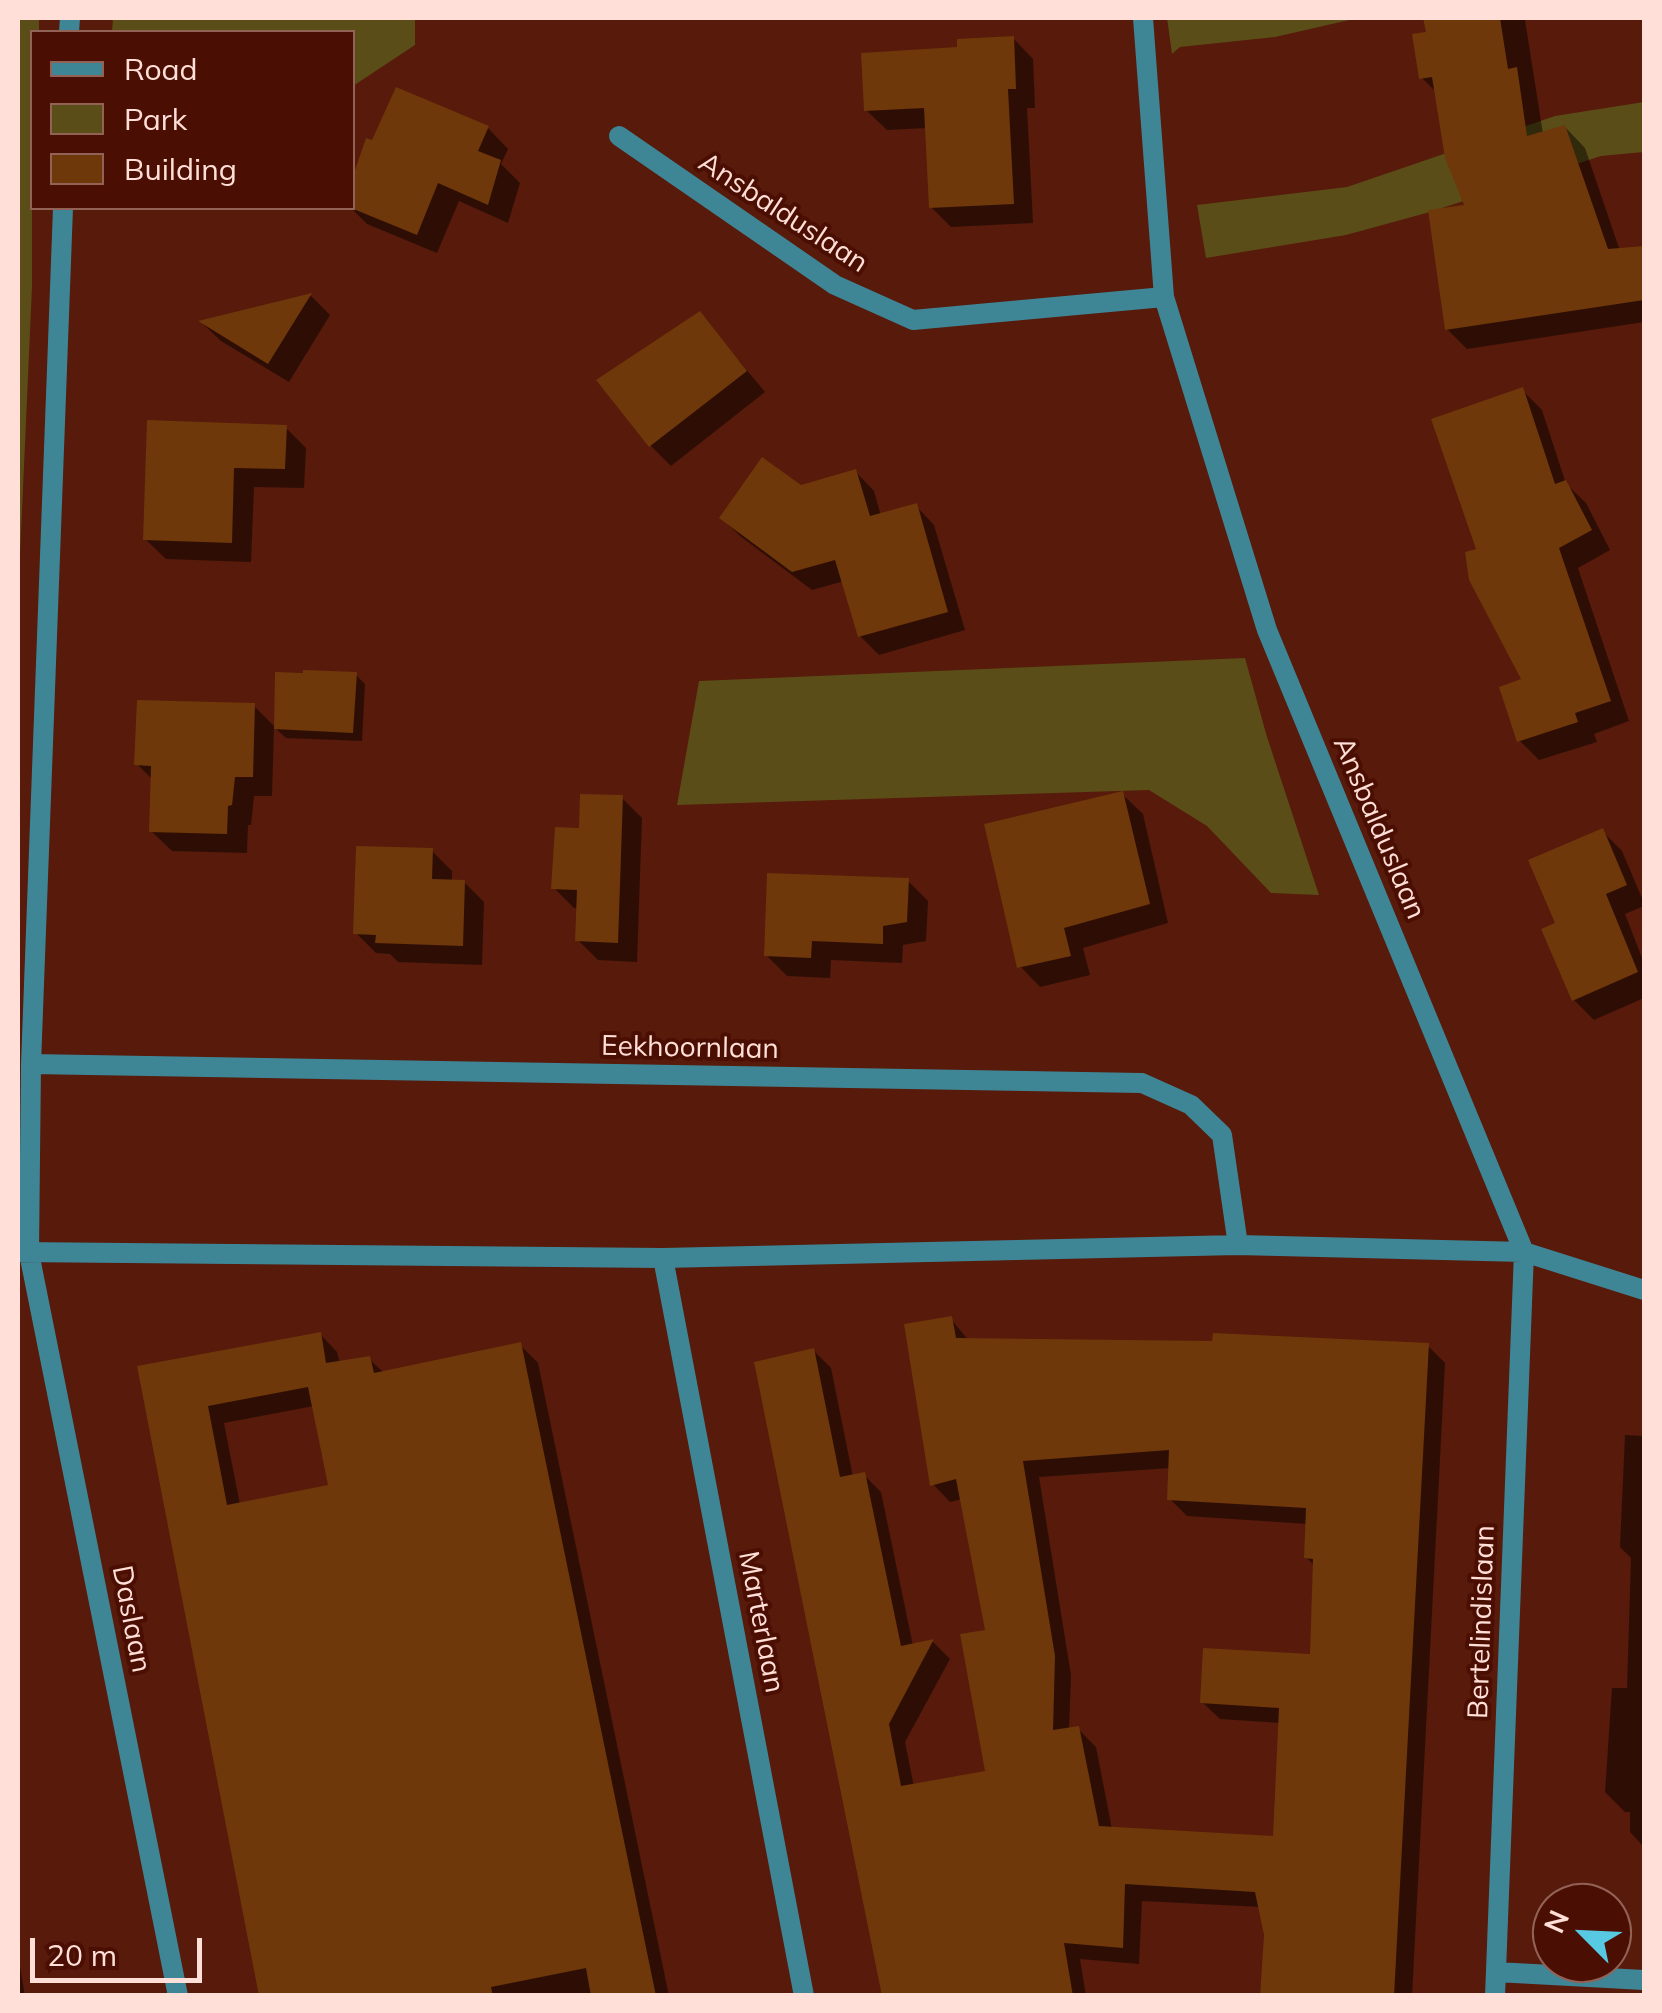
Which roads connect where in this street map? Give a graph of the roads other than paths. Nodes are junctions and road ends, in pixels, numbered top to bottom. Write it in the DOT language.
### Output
graph roads {
  1 [pos="1142,18"];
  2 [pos="618,136"];
  3 [pos="64,210"];
  4 [pos="1164,297"];
  5 [pos="30,1064"];
  6 [pos="1238,1245"];
  7 [pos="24,1252"];
  8 [pos="1524,1252"];
  9 [pos="663,1258"];
  10 [pos="1644,1290"];
  11 [pos="1496,1972"];
  12 [pos="1644,1980"];
  13 [pos="178,1996"];
  14 [pos="804,1996"];
  15 [pos="1495,1996"];
  1 -- 4 [label="street, Ansbalduslaan"];
  2 -- 4 [label="street, Ansbalduslaan"];
  3 -- 5 [label="street, Daslaan"];
  4 -- 8 [label="street, Ansbalduslaan"];
  5 -- 6 [label="street, Eekhoornlaan"];
  5 -- 7 [label="street, Daslaan"];
  6 -- 8 [label="street"];
  6 -- 9 [label="street"];
  7 -- 9 [label="street"];
  7 -- 13 [label="street, Daslaan"];
  8 -- 10 [label="street"];
  8 -- 11 [label="street, Bertelindislaan"];
  9 -- 14 [label="street, Marterlaan"];
  11 -- 12 [label="street"];
  11 -- 15 [label="street, Bertelindislaan"];
}
